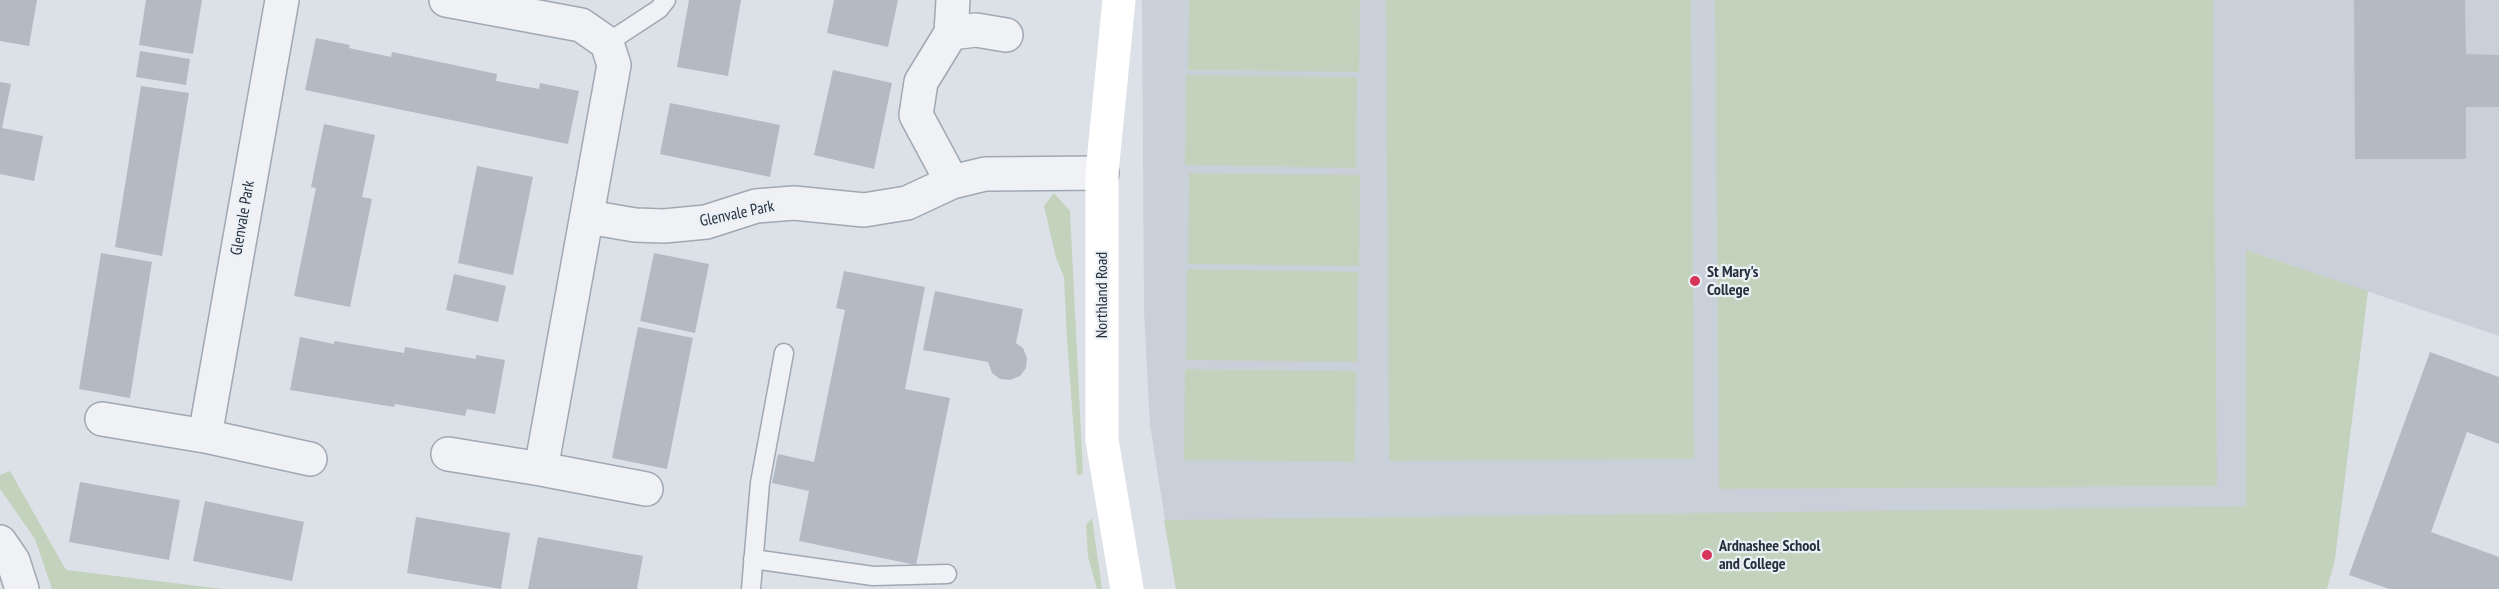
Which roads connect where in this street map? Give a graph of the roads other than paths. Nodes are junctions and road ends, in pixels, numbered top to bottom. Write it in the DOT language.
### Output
graph roads {
  1 [pos="282,0"];
  2 [pos="446,0"];
  3 [pos="666,0"];
  4 [pos="953,0"];
  5 [pos="1119,0"];
  6 [pos="951,33"];
  7 [pos="1006,34"];
  8 [pos="607,43"];
  9 [pos="1102,173"];
  10 [pos="952,182"];
  11 [pos="588,217"];
  12 [pos="784,353"];
  13 [pos="102,419"];
  14 [pos="205,436"];
  15 [pos="448,454"];
  16 [pos="310,459"];
  17 [pos="541,469"];
  18 [pos="646,489"];
  19 [pos="0,542"];
  20 [pos="753,560"];
  21 [pos="947,574"];
  22 [pos="22,589"];
  23 [pos="751,589"];
  24 [pos="1127,589"];
  1 -- 14 [label="street, Glenvale Park"];
  2 -- 8 [label="street"];
  3 -- 8 [label="lane"];
  4 -- 6 [label="street"];
  5 -- 9 [label="main road, Northland Road"];
  6 -- 7 [label="street"];
  6 -- 10 [label="street"];
  8 -- 11 [label="street"];
  9 -- 10 [label="street, Glenvale Park"];
  9 -- 24 [label="main road, Northland Road"];
  10 -- 11 [label="street, Glenvale Park"];
  11 -- 17 [label="street"];
  12 -- 20 [label="lane"];
  13 -- 14 [label="street"];
  14 -- 16 [label="street"];
  15 -- 17 [label="street"];
  17 -- 18 [label="street"];
  19 -- 22 [label="street"];
  20 -- 21 [label="lane"];
  20 -- 23 [label="lane"];
}
